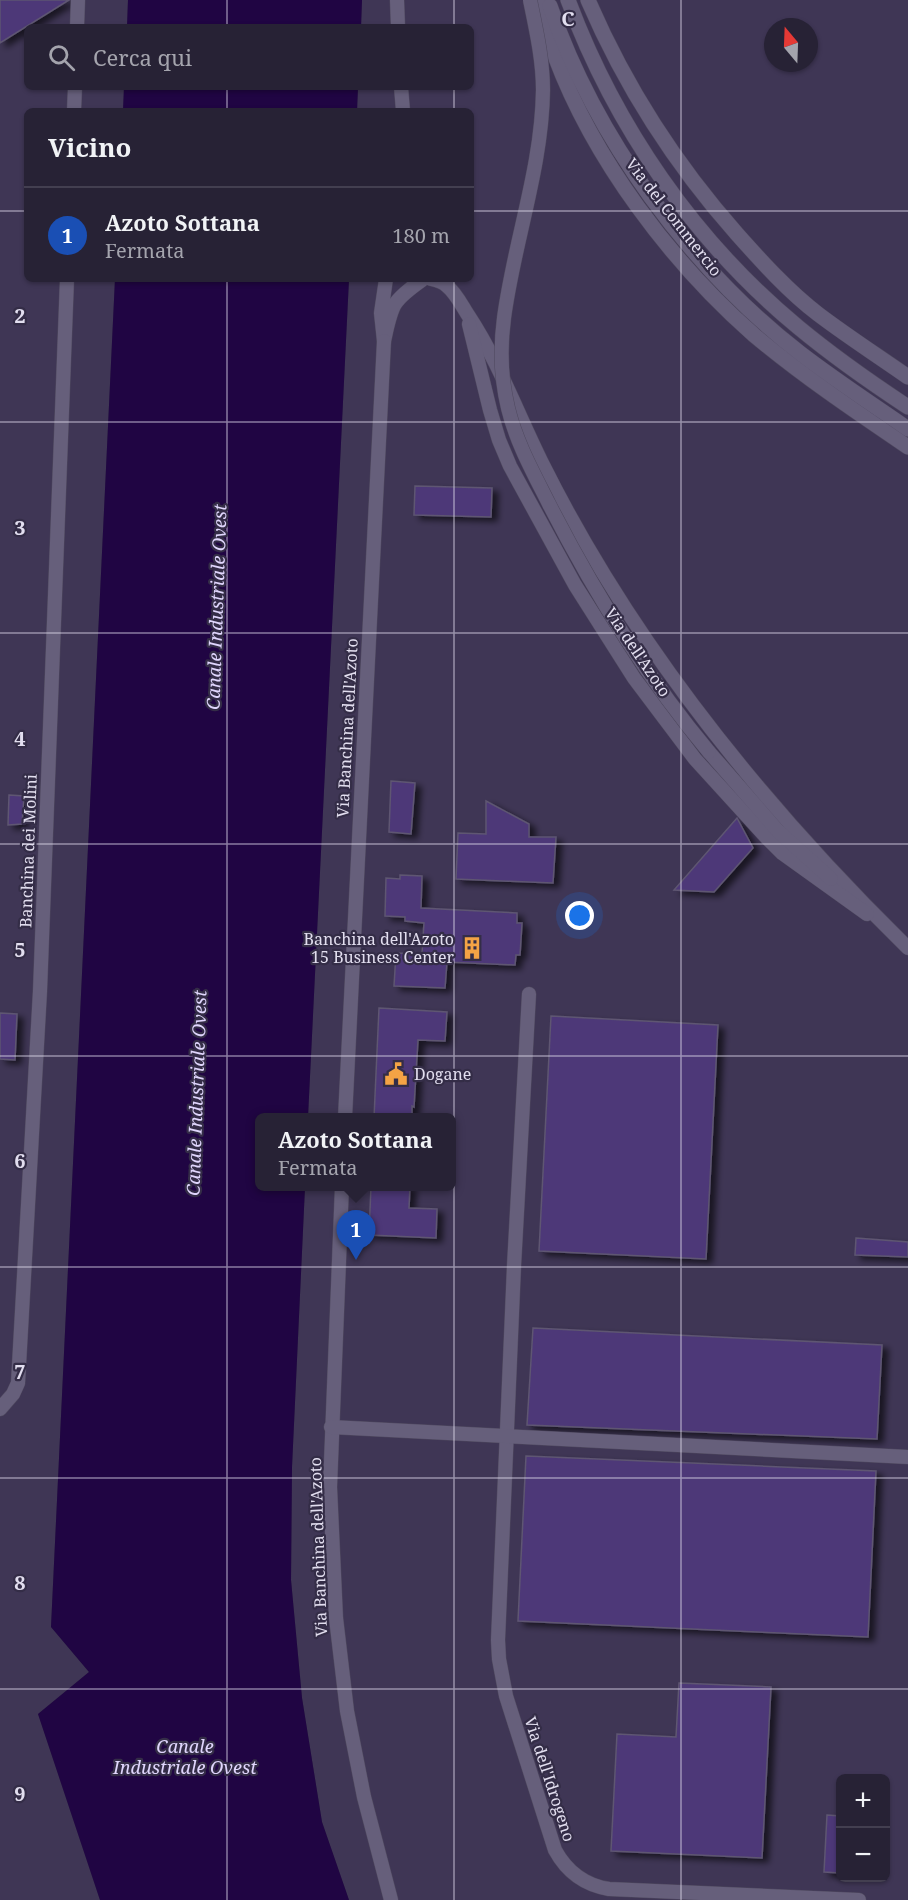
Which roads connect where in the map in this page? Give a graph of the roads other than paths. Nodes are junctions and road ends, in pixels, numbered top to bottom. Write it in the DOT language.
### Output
graph roads {
  1 [pos="78,0"];
  2 [pos="397,0"];
  3 [pos="530,0"];
  4 [pos="538,0"];
  5 [pos="548,0"];
  6 [pos="568,0"];
  7 [pos="588,0"];
  8 [pos="77,24"];
  9 [pos="398,24"];
  10 [pos="75,90"];
  11 [pos="401,90"];
  12 [pos="74,108"];
  13 [pos="403,108"];
  14 [pos="67,282"];
  15 [pos="386,282"];
  16 [pos="421,282"];
  17 [pos="436,282"];
  18 [pos="467,313"];
  19 [pos="384,341"];
  20 [pos="908,377"];
  21 [pos="908,407"];
  22 [pos="908,429"];
  23 [pos="908,447"];
  24 [pos="893,933"];
  25 [pos="908,948"];
  26 [pos="529,994"];
  27 [pos="345,1113"];
  28 [pos="342,1191"];
  29 [pos="0,1409"];
  30 [pos="331,1427"];
  31 [pos="507,1436"];
  32 [pos="908,1457"];
  33 [pos="391,1900"];
  34 [pos="859,1900"];
  1 -- 8 [label="street"];
  2 -- 9 [label="street"];
  3 -- 24 [label="street, Via dell'Azoto, bridge"];
  4 -- 23 [label="street, Via del Commercio"];
  5 -- 22 [label="street"];
  6 -- 21 [label="street"];
  7 -- 20 [label="street"];
  10 -- 12 [label="street"];
  11 -- 13 [label="street"];
  14 -- 29 [label="street, Banchina dei Molini"];
  15 -- 19 [label="street"];
  16 -- 19 [label="street"];
  17 -- 18 [label="street, Via dell'Azoto"];
  18 -- 24 [label="street, Via dell'Azoto"];
  18 -- 24 [label="street, Via dell'Azoto"];
  19 -- 27 [label="street, Via Banchina dell'Azoto"];
  24 -- 25 [label="street, Via dell'Azoto"];
  26 -- 31 [label="street, Via dell'Idrogeno"];
  28 -- 30 [label="street, Via Banchina dell'Azoto"];
  30 -- 31 [label="street"];
  30 -- 33 [label="street, Via Banchina dell'Azoto"];
  31 -- 32 [label="street"];
  31 -- 34 [label="street, Via dell'Idrogeno"];
}
